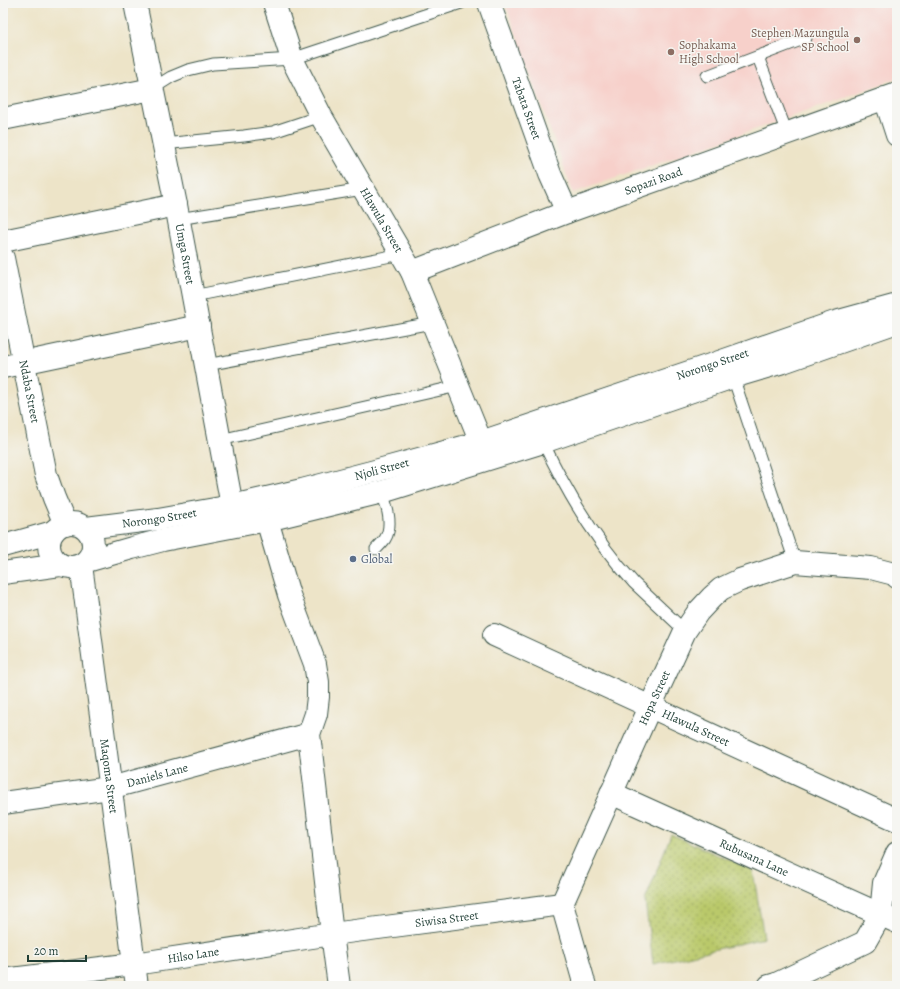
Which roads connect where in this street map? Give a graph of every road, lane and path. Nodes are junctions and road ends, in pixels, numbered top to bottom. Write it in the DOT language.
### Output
graph roads {
  1 [pos="135,3"];
  2 [pos="274,3"];
  3 [pos="460,3"];
  4 [pos="489,3"];
  5 [pos="806,38"];
  6 [pos="758,57"];
  7 [pos="292,59"];
  8 [pos="707,76"];
  9 [pos="152,89"];
  10 [pos="891,96"];
  11 [pos="321,116"];
  12 [pos="3,119"];
  13 [pos="787,133"];
  14 [pos="897,135"];
  15 [pos="163,144"];
  16 [pos="363,189"];
  17 [pos="177,212"];
  18 [pos="567,212"];
  19 [pos="3,241"];
  20 [pos="401,254"];
  21 [pos="3,258"];
  22 [pos="412,272"];
  23 [pos="193,296"];
  24 [pos="897,305"];
  25 [pos="897,322"];
  26 [pos="432,323"];
  27 [pos="199,326"];
  28 [pos="13,365"];
  29 [pos="206,365"];
  30 [pos="733,377"];
  31 [pos="458,386"];
  32 [pos="529,426"];
  33 [pos="220,440"];
  34 [pos="481,442"];
  35 [pos="543,442"];
  36 [pos="375,471"];
  37 [pos="382,492"];
  38 [pos="232,506"];
  39 [pos="267,520"];
  40 [pos="59,528"];
  41 [pos="86,528"];
  42 [pos="3,546"];
  43 [pos="376,549"];
  44 [pos="795,562"];
  45 [pos="84,563"];
  46 [pos="60,565"];
  47 [pos="3,573"];
  48 [pos="896,574"];
  49 [pos="685,631"];
  50 [pos="494,635"];
  51 [pos="650,707"];
  52 [pos="309,734"];
  53 [pos="110,788"];
  54 [pos="611,793"];
  55 [pos="3,803"];
  56 [pos="897,820"];
  57 [pos="897,853"];
  58 [pos="562,904"];
  59 [pos="889,918"];
  60 [pos="332,934"];
  61 [pos="134,964"];
  62 [pos="3,980"];
  63 [pos="774,985"];
  64 [pos="137,986"];
  65 [pos="339,986"];
  66 [pos="586,986"];
  1 -- 9 [label="street, Umga Street"];
  2 -- 7 [label="street, Hlawula Street"];
  3 -- 7 [label="lane"];
  4 -- 18 [label="street, Tabata Street"];
  5 -- 6 [label="lane"];
  6 -- 8 [label="lane"];
  6 -- 13 [label="lane"];
  7 -- 9 [label="lane"];
  7 -- 11 [label="street, Hlawula Street"];
  9 -- 12 [label="street"];
  9 -- 15 [label="street, Umga Street"];
  10 -- 13 [label="street, Sopazi Road"];
  10 -- 14 [label="street"];
  11 -- 15 [label="lane"];
  11 -- 16 [label="street, Hlawula Street"];
  13 -- 18 [label="street, Sopazi Road"];
  15 -- 17 [label="street, Umga Street"];
  16 -- 17 [label="lane"];
  16 -- 20 [label="street, Hlawula Street"];
  17 -- 19 [label="street"];
  17 -- 23 [label="street, Umga Street"];
  18 -- 22 [label="street, Sopazi Road"];
  20 -- 22 [label="street, Hlawula Street"];
  20 -- 23 [label="lane"];
  21 -- 28 [label="street, Ndaba Street"];
  22 -- 26 [label="street, Hlawula Street"];
  23 -- 27 [label="street, Umga Street"];
  24 -- 32 [label="street, Norongo Street"];
  25 -- 30 [label="street, Norongo Street"];
  26 -- 29 [label="lane"];
  26 -- 31 [label="street, Hlawula Street"];
  27 -- 28 [label="street"];
  27 -- 29 [label="street, Umga Street"];
  28 -- 40 [label="street, Ndaba Street"];
  29 -- 33 [label="street, Umga Street"];
  30 -- 35 [label="street, Norongo Street"];
  30 -- 44 [label="lane, Norongo Street"];
  31 -- 33 [label="lane"];
  31 -- 34 [label="street, Hlawula Street"];
  32 -- 34 [label="street, Njoli Street"];
  33 -- 38 [label="street, Umga Street"];
  34 -- 36 [label="street, Njoli Street"];
  35 -- 37 [label="street, Njoli Street"];
  35 -- 49 [label="lane"];
  36 -- 37 [label="lane"];
  36 -- 38 [label="street, Njoli Street"];
  37 -- 39 [label="street, Njoli Street"];
  37 -- 43 [label="lane"];
  38 -- 41 [label="street, Norongo Street"];
  39 -- 45 [label="street, Njoli Street"];
  39 -- 52 [label="street"];
  40 -- 41 [label="street"];
  40 -- 42 [label="street"];
  40 -- 46 [label="street"];
  41 -- 45 [label="street"];
  44 -- 48 [label="street, Hopa Street"];
  44 -- 49 [label="street, Hopa Street"];
  45 -- 46 [label="street"];
  45 -- 53 [label="street, Maqoma Street"];
  46 -- 47 [label="street"];
  49 -- 51 [label="street, Hopa Street"];
  50 -- 51 [label="street, Hlawula Street"];
  51 -- 54 [label="street, Hopa Street"];
  51 -- 56 [label="street, Hlawula Street"];
  52 -- 53 [label="street, Daniels Lane"];
  52 -- 60 [label="street"];
  53 -- 55 [label="street, Daniels Lane"];
  53 -- 61 [label="street, Maqoma Street"];
  54 -- 58 [label="street, Hopa Street"];
  54 -- 59 [label="street, Rubusana Lane"];
  57 -- 59 [label="street"];
  58 -- 60 [label="street, Siwisa Street"];
  58 -- 66 [label="street"];
  59 -- 63 [label="street"];
  60 -- 61 [label="street, Hilso Lane"];
  60 -- 65 [label="street"];
  61 -- 62 [label="street, Hilso Lane"];
  61 -- 64 [label="street, Maqoma Street"];
}
